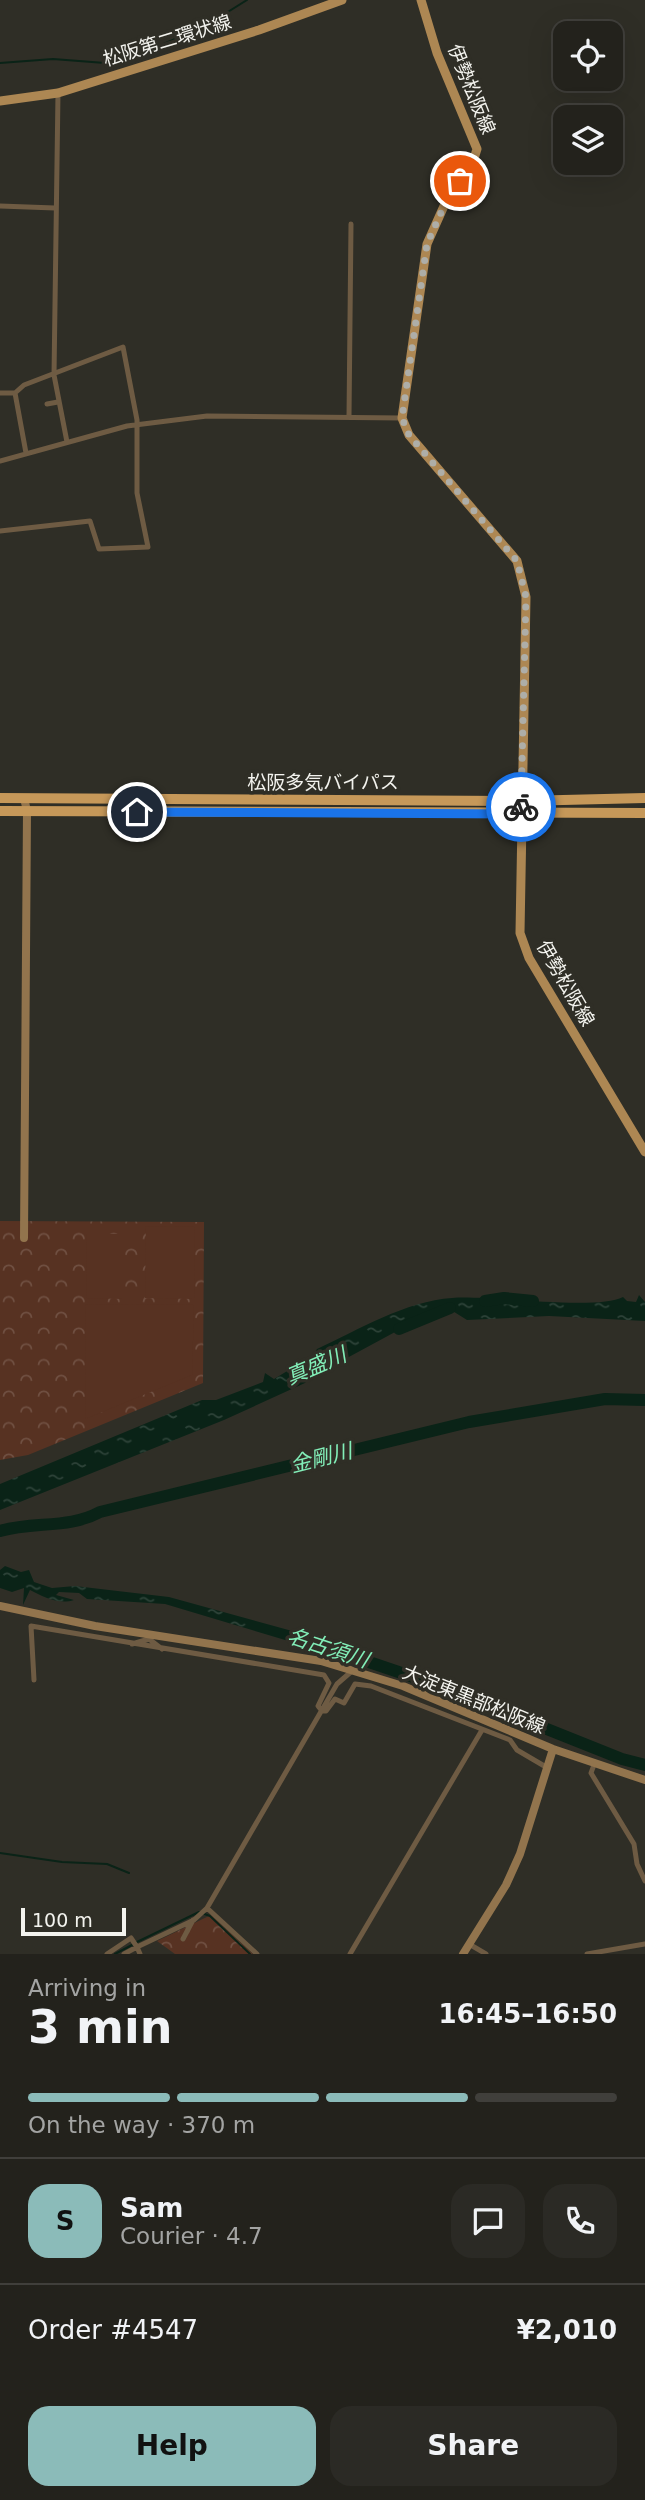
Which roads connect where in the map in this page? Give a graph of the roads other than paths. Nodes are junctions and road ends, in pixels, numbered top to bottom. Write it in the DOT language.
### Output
graph roads {
  1 [pos="342,0"];
  2 [pos="421,0"];
  3 [pos="58,93"];
  4 [pos="0,101"];
  5 [pos="0,206"];
  6 [pos="55,208"];
  7 [pos="351,224"];
  8 [pos="54,375"];
  9 [pos="0,393"];
  10 [pos="15,393"];
  11 [pos="58,402"];
  12 [pos="47,404"];
  13 [pos="349,417"];
  14 [pos="402,418"];
  15 [pos="136,425"];
  16 [pos="67,442"];
  17 [pos="26,453"];
  18 [pos="0,461"];
  19 [pos="0,531"];
  20 [pos="0,798"];
  21 [pos="24,798"];
  22 [pos="645,798"];
  23 [pos="522,801"];
  24 [pos="0,811"];
  25 [pos="27,811"];
  26 [pos="645,813"];
  27 [pos="521,814"];
  28 [pos="645,1152"];
  29 [pos="24,1238"];
  30 [pos="0,1606"];
  31 [pos="149,1637"];
  32 [pos="132,1644"];
  33 [pos="162,1649"];
  34 [pos="352,1671"];
  35 [pos="34,1679"];
  36 [pos="322,1711"];
  37 [pos="482,1730"];
  38 [pos="553,1749"];
  39 [pos="595,1762"];
  40 [pos="546,1767"];
  41 [pos="645,1780"];
  42 [pos="636,1853"];
  43 [pos="645,1857"];
  44 [pos="645,1881"];
  45 [pos="207,1909"];
  46 [pos="194,1920"];
  47 [pos="183,1939"];
  48 [pos="469,1944"];
  49 [pos="645,1944"];
  50 [pos="137,1947"];
  51 [pos="107,1954"];
  52 [pos="124,1954"];
  53 [pos="140,1954"];
  54 [pos="257,1954"];
  55 [pos="350,1954"];
  56 [pos="463,1954"];
  57 [pos="486,1954"];
  58 [pos="587,1954"];
  1 -- 3 [label="main road, 松阪第二環状線"];
  2 -- 14 [label="main road, 伊勢松阪線"];
  3 -- 4 [label="main road, 松阪第二環状線"];
  3 -- 6 [label="street"];
  5 -- 6 [label="street"];
  6 -- 8 [label="street"];
  7 -- 13 [label="street"];
  8 -- 10 [label="street"];
  8 -- 11 [label="street"];
  8 -- 15 [label="street"];
  9 -- 10 [label="street"];
  10 -- 17 [label="street"];
  11 -- 12 [label="street"];
  11 -- 16 [label="street"];
  13 -- 14 [label="street"];
  13 -- 15 [label="street"];
  14 -- 23 [label="main road, 伊勢松阪線"];
  15 -- 16 [label="street"];
  15 -- 19 [label="street"];
  16 -- 17 [label="street"];
  17 -- 18 [label="street"];
  20 -- 21 [label="highway, 松阪多気バイパス"];
  21 -- 23 [label="highway, 松阪多気バイパス"];
  21 -- 25 [label="main road"];
  22 -- 23 [label="highway, 松阪多気バイパス"];
  23 -- 27 [label="main road, 伊勢松阪線"];
  24 -- 25 [label="highway, 松阪多気バイパス"];
  25 -- 27 [label="highway, 松阪多気バイパス"];
  25 -- 29 [label="main road"];
  26 -- 27 [label="highway, 松阪多気バイパス"];
  27 -- 28 [label="main road, 伊勢松阪線"];
  30 -- 31 [label="main road, 大淀東黒部松阪線"];
  31 -- 32 [label="street"];
  31 -- 33 [label="street"];
  31 -- 34 [label="main road, 大淀東黒部松阪線"];
  32 -- 33 [label="street"];
  32 -- 35 [label="street"];
  33 -- 36 [label="street"];
  34 -- 36 [label="street"];
  34 -- 38 [label="main road, 大淀東黒部松阪線"];
  36 -- 37 [label="street"];
  36 -- 45 [label="street"];
  37 -- 40 [label="street"];
  37 -- 55 [label="street"];
  38 -- 39 [label="main road, 大淀東黒部松阪線"];
  38 -- 40 [label="main road"];
  39 -- 41 [label="main road, 大淀東黒部松阪線"];
  39 -- 42 [label="street"];
  40 -- 48 [label="main road"];
  42 -- 43 [label="street"];
  42 -- 44 [label="street"];
  45 -- 46 [label="street"];
  45 -- 54 [label="street"];
  46 -- 47 [label="street"];
  46 -- 50 [label="street"];
  48 -- 56 [label="main road"];
  48 -- 57 [label="street"];
  49 -- 58 [label="street"];
  50 -- 51 [label="street"];
  50 -- 52 [label="street"];
  50 -- 53 [label="street"];
}
